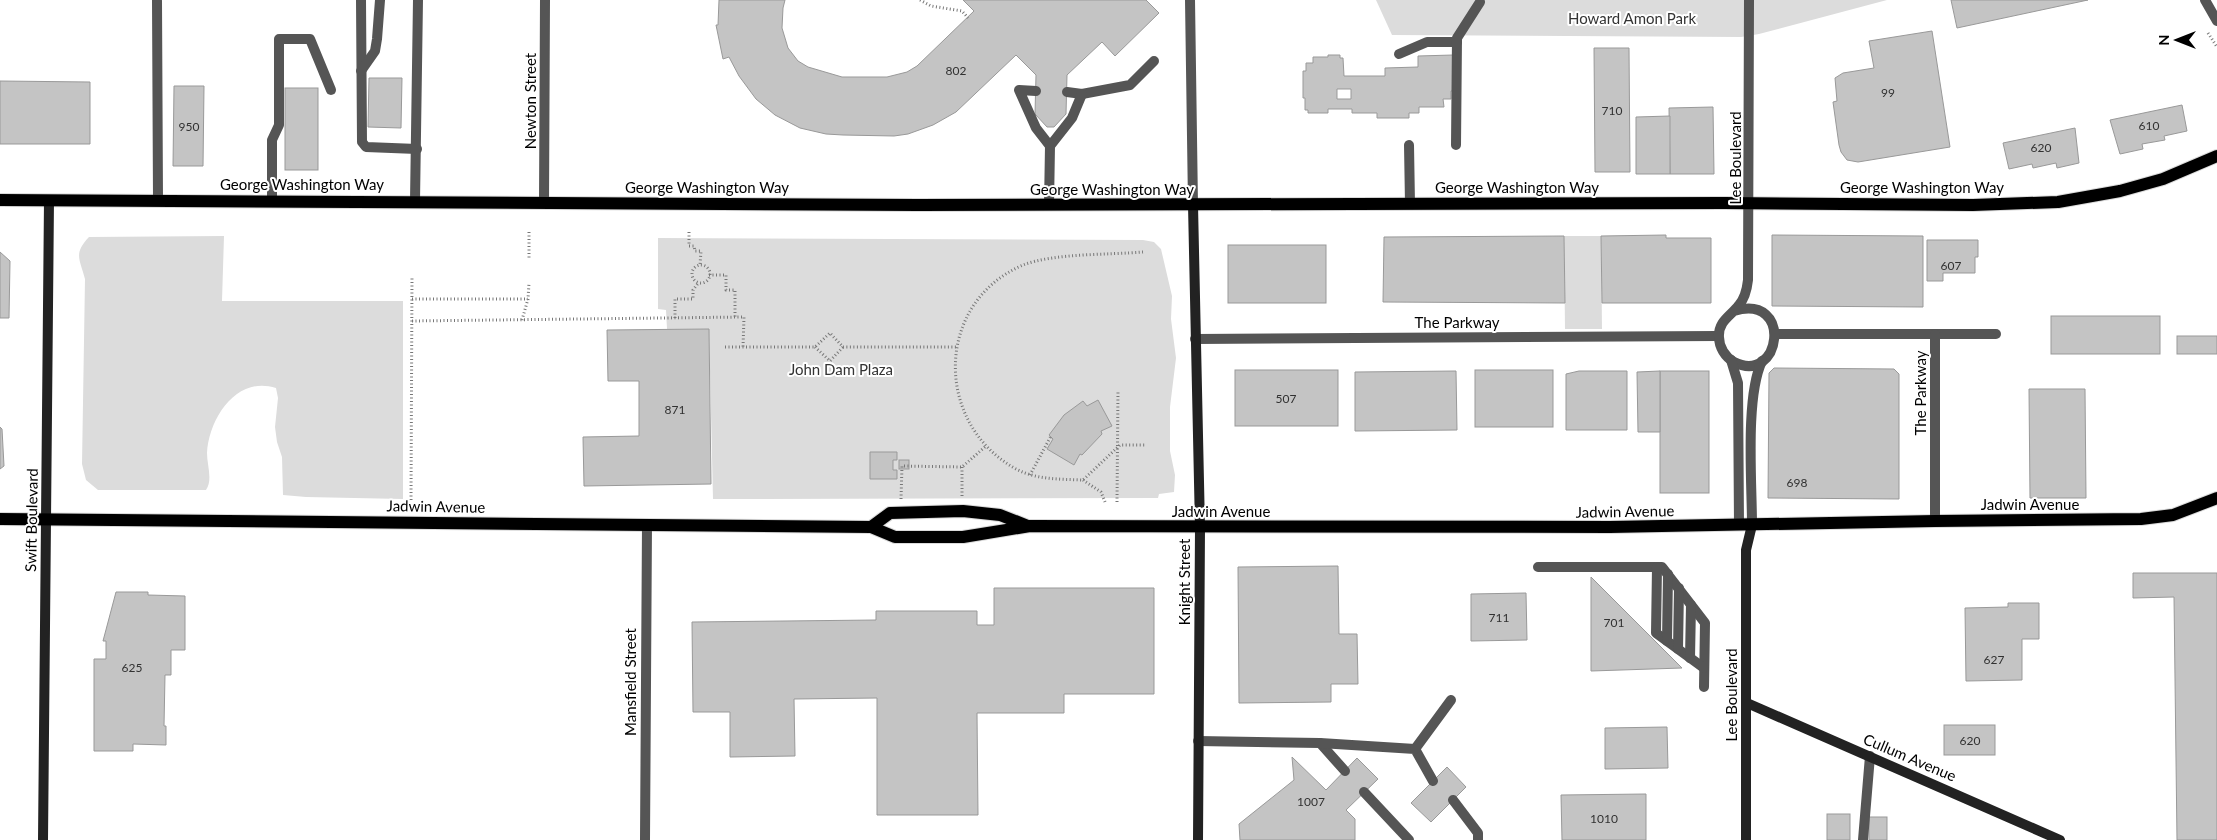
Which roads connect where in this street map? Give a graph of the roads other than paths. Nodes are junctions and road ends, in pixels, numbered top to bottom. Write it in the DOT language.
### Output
graph roads {
  1 [pos="157,0"];
  2 [pos="361,0"];
  3 [pos="380,0"];
  4 [pos="418,0"];
  5 [pos="545,0"];
  6 [pos="1190,0"];
  7 [pos="1749,0"];
  8 [pos="2206,0"];
  9 [pos="1480,2"];
  10 [pos="2217,21"];
  11 [pos="1457,42"];
  12 [pos="1399,54"];
  13 [pos="1154,61"];
  14 [pos="361,71"];
  15 [pos="331,90"];
  16 [pos="1036,92"];
  17 [pos="1067,92"];
  18 [pos="1082,94"];
  19 [pos="1409,144"];
  20 [pos="1456,144"];
  21 [pos="1050,146"];
  22 [pos="417,149"];
  23 [pos="2217,156"];
  24 [pos="0,200"];
  25 [pos="49,200"];
  26 [pos="158,200"];
  27 [pos="272,200"];
  28 [pos="416,201"];
  29 [pos="544,202"];
  30 [pos="1750,203"];
  31 [pos="1410,204"];
  32 [pos="1049,205"];
  33 [pos="1193,205"];
  34 [pos="1734,311"];
  35 [pos="1776,334"];
  36 [pos="1935,334"];
  37 [pos="1996,334"];
  38 [pos="1718,336"];
  39 [pos="1195,338"];
  40 [pos="1731,360"];
  41 [pos="1762,361"];
  42 [pos="2217,498"];
  43 [pos="0,519"];
  44 [pos="47,519"];
  45 [pos="1935,521"];
  46 [pos="647,524"];
  47 [pos="1739,525"];
  48 [pos="1752,525"];
  49 [pos="1030,526"];
  50 [pos="871,527"];
  51 [pos="1200,528"];
  52 [pos="1746,550"];
  53 [pos="1538,567"];
  54 [pos="1657,567"];
  55 [pos="1668,574"];
  56 [pos="1679,588"];
  57 [pos="1691,605"];
  58 [pos="1667,641"];
  59 [pos="1678,649"];
  60 [pos="1690,658"];
  61 [pos="1704,668"];
  62 [pos="1704,687"];
  63 [pos="1452,700"];
  64 [pos="1747,703"];
  65 [pos="1198,741"];
  66 [pos="1320,743"];
  67 [pos="1415,749"];
  68 [pos="1870,756"];
  69 [pos="1345,771"];
  70 [pos="1433,781"];
  71 [pos="1364,792"];
  72 [pos="1453,800"];
  73 [pos="43,840"];
  74 [pos="645,840"];
  75 [pos="1198,840"];
  76 [pos="1409,840"];
  77 [pos="1478,840"];
  78 [pos="1746,840"];
  79 [pos="1863,840"];
  80 [pos="2060,840"];
  1 -- 26 [label="street"];
  2 -- 14 [label="street"];
  3 -- 14 [label="street"];
  4 -- 22 [label="street"];
  5 -- 29 [label="street, Newton Street"];
  6 -- 33 [label="street"];
  7 -- 30 [label="street, Lee Boulevard"];
  8 -- 10 [label="street"];
  9 -- 11 [label="street"];
  11 -- 12 [label="street"];
  11 -- 20 [label="street"];
  13 -- 18 [label="street"];
  14 -- 22 [label="street"];
  15 -- 27 [label="street"];
  16 -- 21 [label="street"];
  17 -- 18 [label="street"];
  18 -- 21 [label="street"];
  19 -- 31 [label="street"];
  21 -- 32 [label="street"];
  22 -- 28 [label="street"];
  23 -- 30 [label="main road, George Washington Way"];
  24 -- 25 [label="main road, George Washington Way"];
  25 -- 26 [label="main road, George Washington Way"];
  25 -- 44 [label="street, Swift Boulevard"];
  26 -- 27 [label="main road, George Washington Way"];
  27 -- 28 [label="main road, George Washington Way"];
  28 -- 29 [label="main road, George Washington Way"];
  29 -- 32 [label="main road, George Washington Way"];
  30 -- 31 [label="main road, George Washington Way"];
  30 -- 34 [label="street, Lee Boulevard"];
  31 -- 33 [label="main road, George Washington Way"];
  32 -- 33 [label="main road, George Washington Way"];
  33 -- 39 [label="street, Knight Street"];
  34 -- 35 [label="street"];
  34 -- 38 [label="street, Lee Boulevard"];
  35 -- 36 [label="street, The Parkway"];
  35 -- 41 [label="street, Lee Boulevard"];
  36 -- 37 [label="street"];
  36 -- 45 [label="street, The Parkway"];
  38 -- 39 [label="street, The Parkway"];
  38 -- 40 [label="street, Lee Boulevard"];
  39 -- 51 [label="street, Knight Street"];
  40 -- 41 [label="street"];
  40 -- 47 [label="street, Lee Boulevard"];
  41 -- 48 [label="street, Lee Boulevard"];
  42 -- 45 [label="main road, Jadwin Avenue"];
  43 -- 44 [label="main road, Jadwin Avenue"];
  44 -- 46 [label="main road, Jadwin Avenue"];
  44 -- 73 [label="street, Swift Boulevard"];
  45 -- 48 [label="main road, Jadwin Avenue"];
  46 -- 50 [label="main road, Jadwin Avenue"];
  46 -- 74 [label="street, Mansfield Street"];
  47 -- 48 [label="main road, Jadwin Avenue"];
  47 -- 51 [label="main road, Jadwin Avenue"];
  47 -- 52 [label="street, Lee Boulevard"];
  48 -- 52 [label="street, Lee Boulevard"];
  49 -- 50 [label="main road, Jadwin Avenue"];
  49 -- 50 [label="main road, Jadwin Avenue"];
  49 -- 51 [label="main road, Jadwin Avenue"];
  51 -- 65 [label="street, Knight Street"];
  52 -- 64 [label="street, Lee Boulevard"];
  53 -- 54 [label="street"];
  54 -- 55 [label="street"];
  54 -- 58 [label="street"];
  55 -- 56 [label="street"];
  55 -- 58 [label="street"];
  56 -- 57 [label="street"];
  56 -- 59 [label="street"];
  57 -- 60 [label="street"];
  57 -- 61 [label="street"];
  58 -- 59 [label="street"];
  59 -- 60 [label="street"];
  60 -- 61 [label="street"];
  61 -- 62 [label="street"];
  63 -- 67 [label="street"];
  64 -- 68 [label="street, Cullum Avenue"];
  64 -- 78 [label="street, Lee Boulevard"];
  65 -- 66 [label="street"];
  65 -- 75 [label="street, Knight Street"];
  66 -- 67 [label="street"];
  66 -- 69 [label="street"];
  67 -- 70 [label="street"];
  68 -- 79 [label="street"];
  68 -- 80 [label="street, Cullum Avenue"];
  71 -- 76 [label="street"];
  72 -- 77 [label="street"];
}
